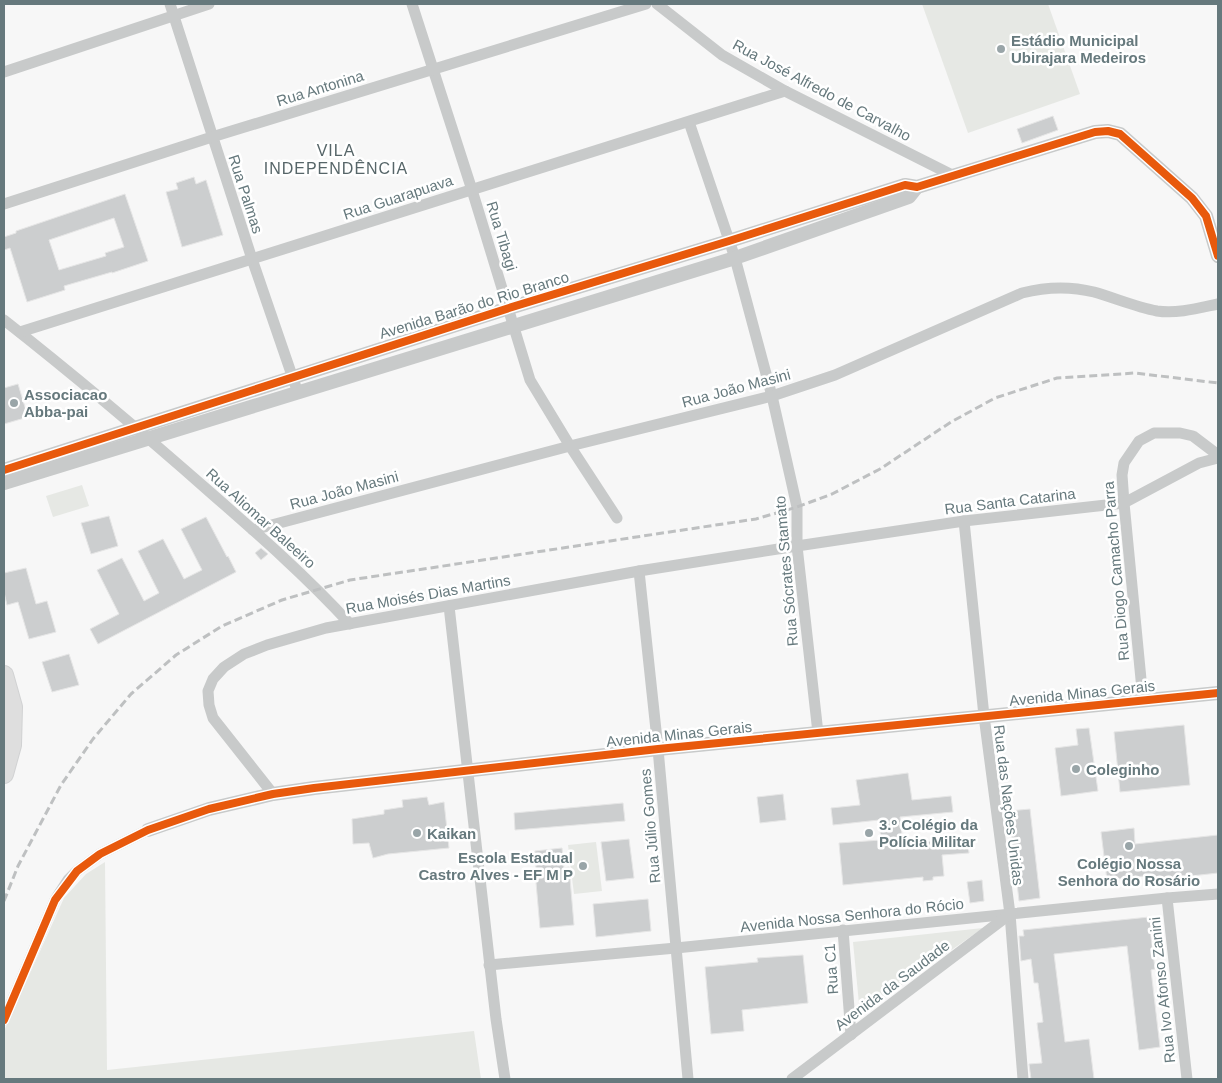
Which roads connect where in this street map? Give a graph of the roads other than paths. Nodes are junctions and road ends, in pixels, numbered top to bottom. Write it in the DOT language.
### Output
graph roads {
  1 [pos="209,4"];
  2 [pos="412,4"];
  3 [pos="646,4"];
  4 [pos="657,4"];
  5 [pos="171,10"];
  6 [pos="432,69"];
  7 [pos="4,72"];
  8 [pos="785,91"];
  9 [pos="689,122"];
  10 [pos="212,137"];
  11 [pos="954,176"];
  12 [pos="917,188"];
  13 [pos="472,190"];
  14 [pos="4,204"];
  15 [pos="729,241"];
  16 [pos="1218,256"];
  17 [pos="735,258"];
  18 [pos="252,259"];
  19 [pos="1218,304"];
  20 [pos="509,308"];
  21 [pos="4,320"];
  22 [pos="514,326"];
  23 [pos="20,332"];
  24 [pos="292,377"];
  25 [pos="298,393"];
  26 [pos="772,396"];
  27 [pos="134,427"];
  28 [pos="150,439"];
  29 [pos="570,446"];
  30 [pos="1218,457"];
  31 [pos="46,463"];
  32 [pos="4,479"];
  33 [pos="1124,503"];
  34 [pos="617,518"];
  35 [pos="964,521"];
  36 [pos="252,530"];
  37 [pos="797,546"];
  38 [pos="639,571"];
  39 [pos="449,606"];
  40 [pos="350,624"];
  41 [pos="4,675"];
  42 [pos="1218,693"];
  43 [pos="1143,700"];
  44 [pos="984,716"];
  45 [pos="818,733"];
  46 [pos="658,749"];
  47 [pos="467,771"];
  48 [pos="4,774"];
  49 [pos="273,794"];
  50 [pos="148,830"];
  51 [pos="1218,894"];
  52 [pos="1166,898"];
  53 [pos="1010,914"];
  54 [pos="843,930"];
  55 [pos="676,948"];
  56 [pos="489,965"];
  57 [pos="4,1020"];
  58 [pos="851,1035"];
  59 [pos="505,1079"];
  60 [pos="688,1079"];
  61 [pos="792,1079"];
  62 [pos="1023,1079"];
  63 [pos="1187,1079"];
  1 -- 5 [label="street"];
  2 -- 6 [label="street, Rua Tibagi"];
  3 -- 6 [label="street, Rua Antonina"];
  4 -- 8 [label="street, Rua José Alfredo de Carvalho"];
  5 -- 7 [label="street"];
  5 -- 10 [label="street, Rua Palmas"];
  6 -- 10 [label="street, Rua Antonina"];
  6 -- 13 [label="street, Rua Tibagi"];
  8 -- 9 [label="street, Rua Guarapuava"];
  8 -- 11 [label="street, Rua José Alfredo de Carvalho"];
  9 -- 13 [label="street, Rua Guarapuava"];
  9 -- 15 [label="street, Rua Sócrates Stamato"];
  10 -- 14 [label="street, Rua Antonina"];
  10 -- 18 [label="street, Rua Palmas"];
  11 -- 12 [label="street, Avenida Barão do Rio Branco"];
  11 -- 16 [label="street, Avenida Barão do Rio Branco"];
  12 -- 15 [label="street, Avenida Barão do Rio Branco"];
  12 -- 17 [label="street, Avenida Barão do Rio Branco"];
  13 -- 18 [label="street, Rua Guarapuava"];
  13 -- 20 [label="street, Rua Tibagi"];
  15 -- 17 [label="street, Rua Sócrates Stamato"];
  15 -- 20 [label="street, Avenida Barão do Rio Branco"];
  17 -- 22 [label="street, Avenida Barão do Rio Branco"];
  17 -- 26 [label="street, Rua Sócrates Stamato"];
  18 -- 23 [label="street, Rua Guarapuava"];
  18 -- 24 [label="street, Rua Palmas"];
  19 -- 26 [label="street, Rua João Masini"];
  20 -- 22 [label="street, Rua Tibagi"];
  20 -- 24 [label="street, Avenida Barão do Rio Branco"];
  21 -- 23 [label="street, Rua Aliomar Baleeiro"];
  22 -- 25 [label="street, Avenida Barão do Rio Branco"];
  22 -- 29 [label="street, Rua Tibagi"];
  23 -- 27 [label="street, Rua Aliomar Baleeiro"];
  24 -- 25 [label="street, Rua Palmas"];
  24 -- 27 [label="street, Avenida Barão do Rio Branco"];
  25 -- 28 [label="street, Avenida Barão do Rio Branco"];
  26 -- 29 [label="street, Rua João Masini"];
  26 -- 37 [label="street, Rua Sócrates Stamato"];
  27 -- 28 [label="street, Rua Aliomar Baleeiro"];
  27 -- 31 [label="street, Avenida Barão do Rio Branco"];
  28 -- 31 [label="street, Avenida Barão do Rio Branco"];
  28 -- 36 [label="street, Rua Aliomar Baleeiro"];
  29 -- 34 [label="street, Rua Tibagi"];
  29 -- 36 [label="street, Rua João Masini"];
  30 -- 33 [label="street, Rua Santa Catarina"];
  30 -- 33 [label="street, Rua Diogo Camacho Parra"];
  31 -- 32 [label="street, Avenida Barão do Rio Branco"];
  33 -- 35 [label="street, Rua Santa Catarina"];
  33 -- 43 [label="street, Rua Diogo Camacho Parra"];
  35 -- 37 [label="street, Rua Santa Catarina"];
  35 -- 44 [label="street, Rua das Nações Unidas"];
  36 -- 40 [label="street, Rua Aliomar Baleeiro"];
  37 -- 38 [label="street, Rua Moisés Dias Martins"];
  37 -- 45 [label="street, Rua Sócrates Stamato"];
  38 -- 39 [label="street, Rua Moisés Dias Martins"];
  38 -- 46 [label="street, Rua Júlio Gomes"];
  39 -- 40 [label="street, Rua Moisés Dias Martins"];
  39 -- 47 [label="street"];
  40 -- 49 [label="street, Rua Moisés Dias Martins"];
  41 -- 48 [label="main road"];
  42 -- 43 [label="street, Avenida Minas Gerais"];
  43 -- 44 [label="street, Avenida Minas Gerais"];
  44 -- 45 [label="street, Avenida Minas Gerais"];
  44 -- 53 [label="street, Rua das Nações Unidas"];
  45 -- 46 [label="street, Avenida Minas Gerais"];
  46 -- 47 [label="street, Avenida Minas Gerais"];
  46 -- 55 [label="street, Rua Júlio Gomes"];
  47 -- 49 [label="street, Avenida Minas Gerais"];
  47 -- 56 [label="street"];
  49 -- 50 [label="street, Avenida Minas Gerais"];
  50 -- 57 [label="street"];
  51 -- 52 [label="street, Avenida Nossa Senhora do Rócio"];
  52 -- 53 [label="street, Avenida Nossa Senhora do Rócio"];
  52 -- 63 [label="street, Rua Ivo Afonso Zanini"];
  53 -- 54 [label="street, Avenida Nossa Senhora do Rócio"];
  53 -- 58 [label="street, Avenida da Saudade"];
  53 -- 62 [label="street, Rua das Nações Unidas"];
  54 -- 55 [label="street, Avenida Nossa Senhora do Rócio"];
  54 -- 58 [label="street, Rua C1"];
  55 -- 56 [label="street, Avenida Nossa Senhora do Rócio"];
  55 -- 60 [label="street, Rua Júlio Gomes"];
  56 -- 59 [label="street"];
  58 -- 61 [label="street, Avenida da Saudade"];
}
